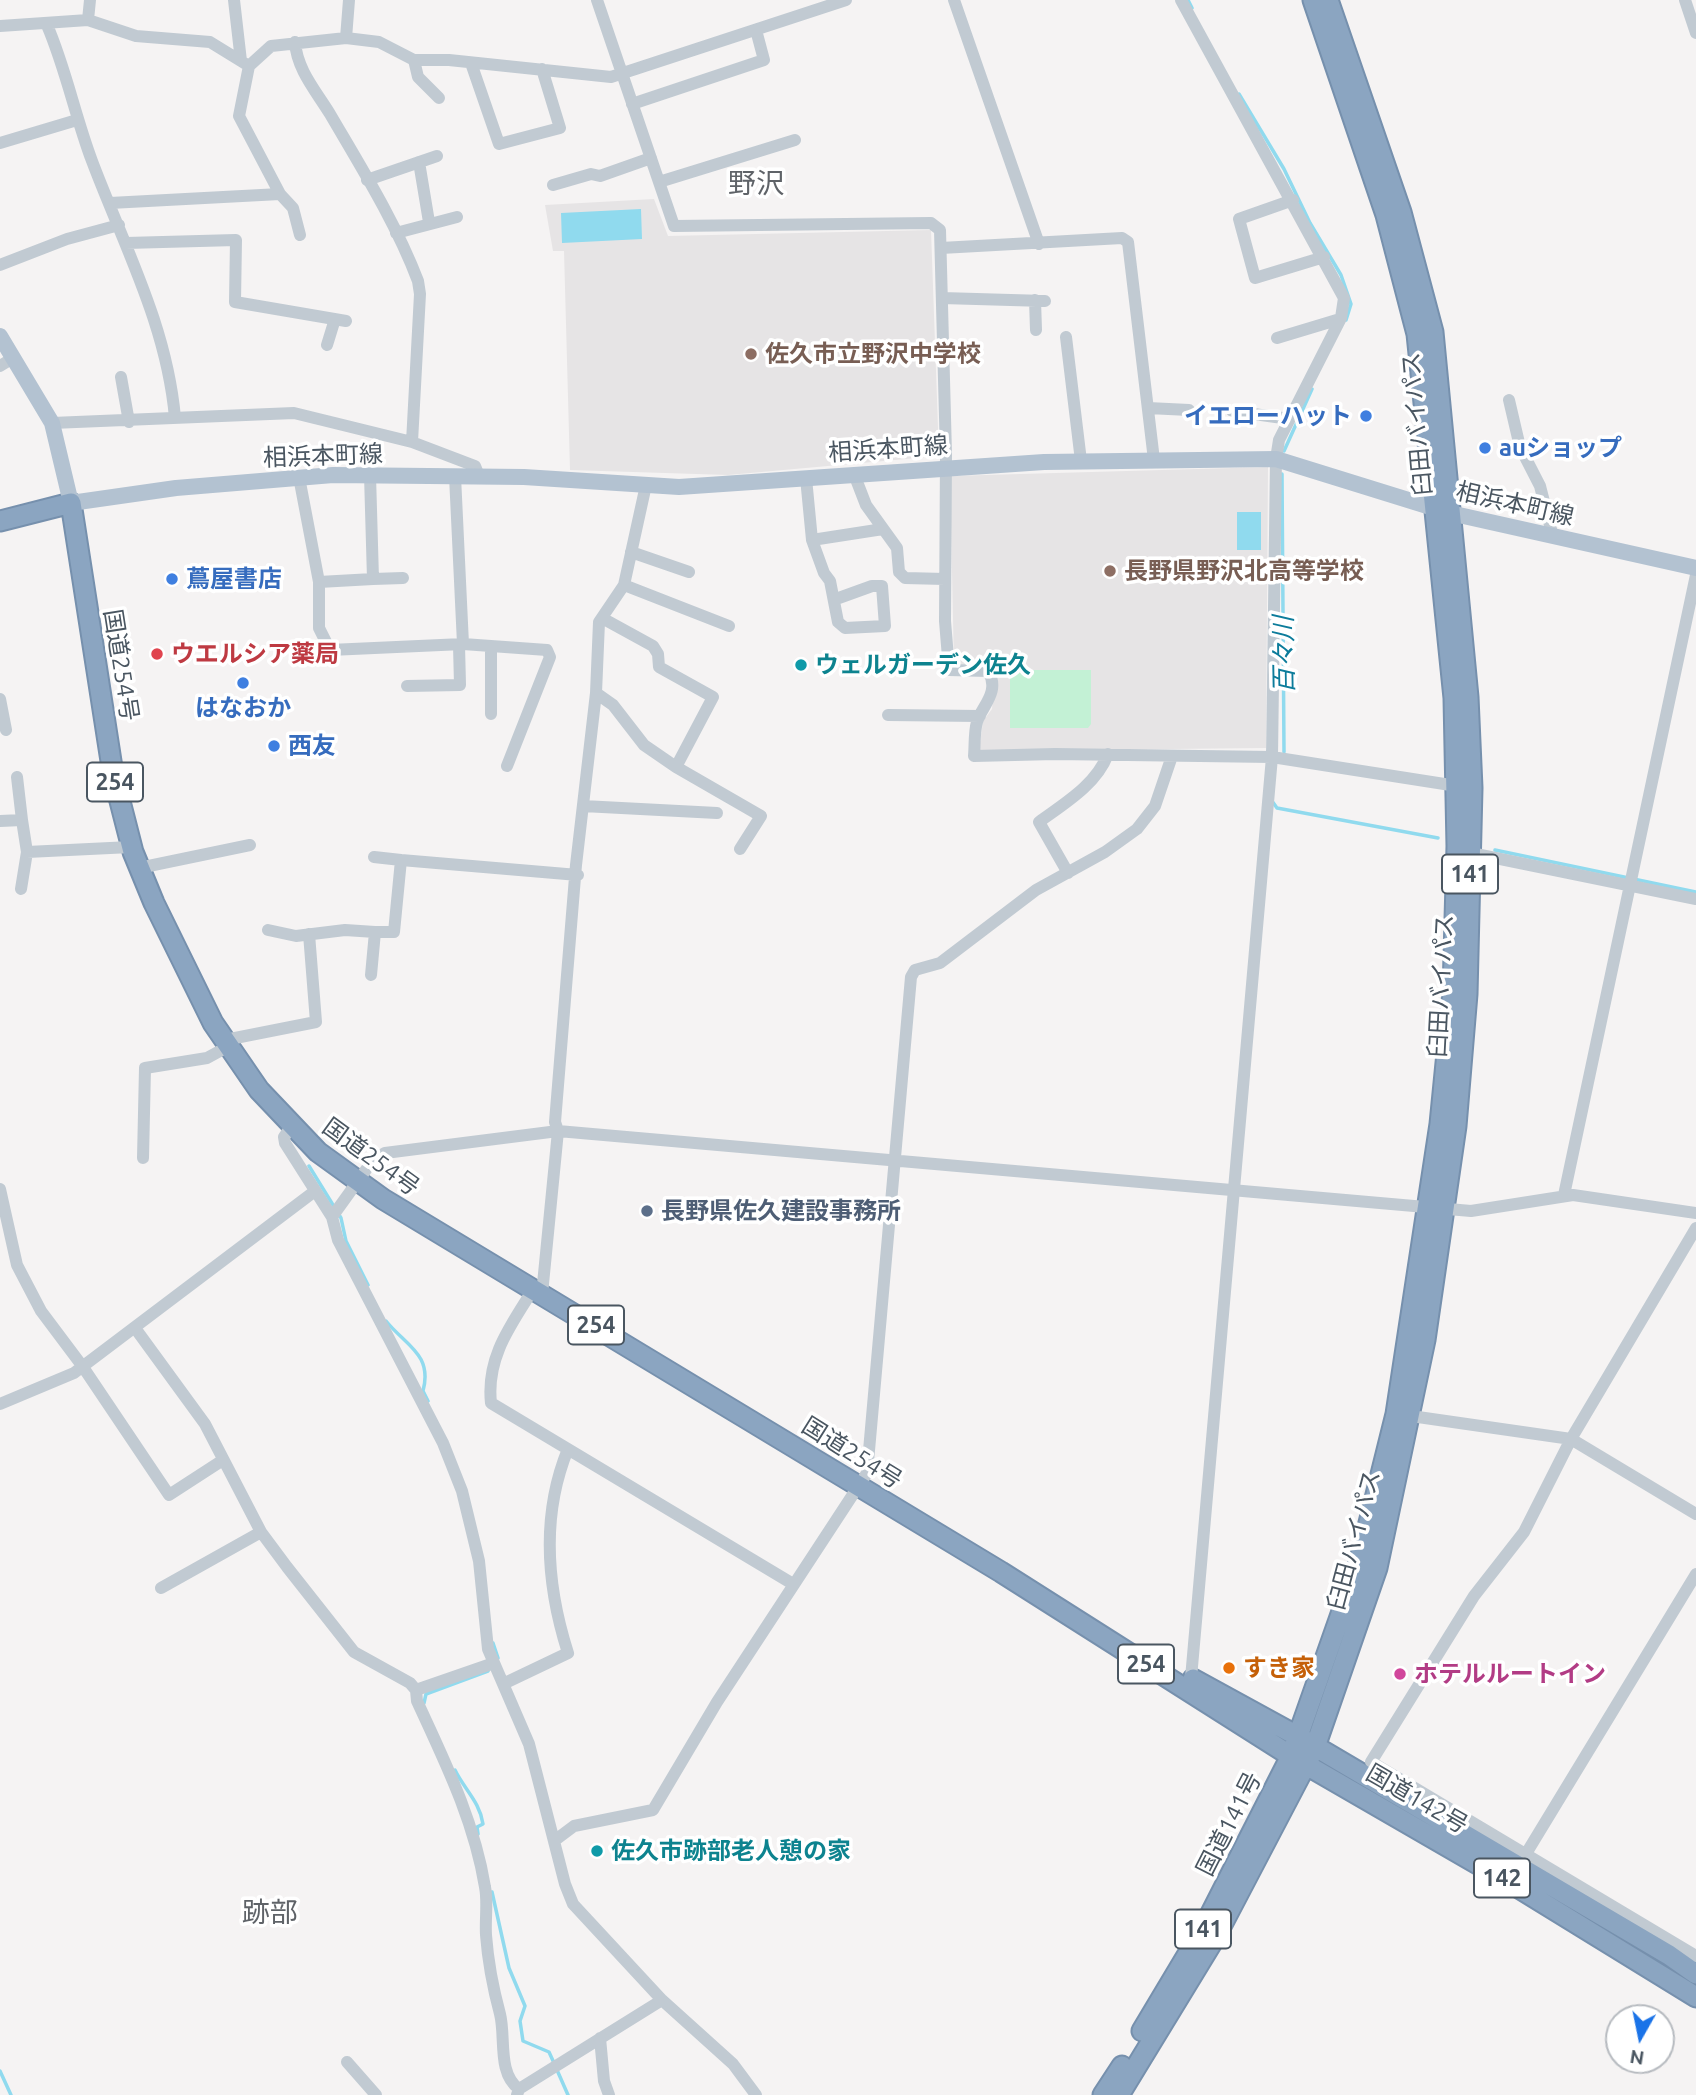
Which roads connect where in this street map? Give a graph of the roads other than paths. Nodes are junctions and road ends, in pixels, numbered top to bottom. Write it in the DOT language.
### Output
graph roads {
  1 [pos="90,0"];
  2 [pos="234,0"];
  3 [pos="349,0"];
  4 [pos="597,0"];
  5 [pos="846,0"];
  6 [pos="954,0"];
  7 [pos="1181,0"];
  8 [pos="1313,0"];
  9 [pos="1328,0"];
  10 [pos="1685,0"];
  11 [pos="88,20"];
  12 [pos="47,24"];
  13 [pos="0,26"];
  14 [pos="755,30"];
  15 [pos="1696,33"];
  16 [pos="346,38"];
  17 [pos="295,42"];
  18 [pos="414,60"];
  19 [pos="471,63"];
  20 [pos="245,64"];
  21 [pos="542,69"];
  22 [pos="622,74"];
  23 [pos="439,99"];
  24 [pos="632,104"];
  25 [pos="77,120"];
  26 [pos="795,139"];
  27 [pos="0,143"];
  28 [pos="437,156"];
  29 [pos="651,158"];
  30 [pos="419,162"];
  31 [pos="367,180"];
  32 [pos="659,183"];
  33 [pos="553,185"];
  34 [pos="280,194"];
  35 [pos="1293,200"];
  36 [pos="110,203"];
  37 [pos="457,217"];
  38 [pos="429,222"];
  39 [pos="119,225"];
  40 [pos="396,233"];
  41 [pos="300,236"];
  42 [pos="125,243"];
  43 [pos="1039,244"];
  44 [pos="941,248"];
  45 [pos="1324,257"];
  46 [pos="0,265"];
  47 [pos="942,299"];
  48 [pos="1340,320"];
  49 [pos="1036,330"];
  50 [pos="0,336"];
  51 [pos="1066,337"];
  52 [pos="1277,338"];
  53 [pos="327,345"];
  54 [pos="6,362"];
  55 [pos="121,377"];
  56 [pos="1509,400"];
  57 [pos="1148,408"];
  58 [pos="1190,410"];
  59 [pos="1232,411"];
  60 [pos="175,418"];
  61 [pos="1290,419"];
  62 [pos="129,422"];
  63 [pos="52,424"];
  64 [pos="412,442"];
  65 [pos="1276,459"];
  66 [pos="1154,460"];
  67 [pos="1081,461"];
  68 [pos="945,467"];
  69 [pos="854,474"];
  70 [pos="370,475"];
  71 [pos="455,476"];
  72 [pos="480,476"];
  73 [pos="299,477"];
  74 [pos="806,478"];
  75 [pos="646,485"];
  76 [pos="71,503"];
  77 [pos="1443,511"];
  78 [pos="0,521"];
  79 [pos="883,529"];
  80 [pos="1553,537"];
  81 [pos="812,540"];
  82 [pos="631,552"];
  83 [pos="1696,568"];
  84 [pos="689,572"];
  85 [pos="1696,575"];
  86 [pos="403,578"];
  87 [pos="373,579"];
  88 [pos="944,579"];
  89 [pos="319,582"];
  90 [pos="624,585"];
  91 [pos="836,599"];
  92 [pos="602,618"];
  93 [pos="729,625"];
  94 [pos="461,644"];
  95 [pos="491,646"];
  96 [pos="407,686"];
  97 [pos="596,693"];
  98 [pos="0,699"];
  99 [pos="491,714"];
  100 [pos="888,715"];
  101 [pos="980,716"];
  102 [pos="6,730"];
  103 [pos="1108,754"];
  104 [pos="1172,755"];
  105 [pos="1272,757"];
  106 [pos="507,766"];
  107 [pos="676,767"];
  108 [pos="17,777"];
  109 [pos="1457,786"];
  110 [pos="583,806"];
  111 [pos="717,813"];
  112 [pos="22,820"];
  113 [pos="0,821"];
  114 [pos="250,845"];
  115 [pos="131,848"];
  116 [pos="740,849"];
  117 [pos="27,852"];
  118 [pos="1471,853"];
  119 [pos="374,857"];
  120 [pos="401,860"];
  121 [pos="139,867"];
  122 [pos="1068,873"];
  123 [pos="578,875"];
  124 [pos="1630,885"];
  125 [pos="21,889"];
  126 [pos="1696,899"];
  127 [pos="268,930"];
  128 [pos="375,932"];
  129 [pos="309,934"];
  130 [pos="371,975"];
  131 [pos="227,1043"];
  132 [pos="292,1128"];
  133 [pos="558,1131"];
  134 [pos="144,1158"];
  135 [pos="895,1161"];
  136 [pos="356,1182"];
  137 [pos="0,1189"];
  138 [pos="1235,1189"];
  139 [pos="315,1191"];
  140 [pos="1564,1195"];
  141 [pos="1437,1207"];
  142 [pos="1696,1213"];
  143 [pos="332,1217"];
  144 [pos="1696,1228"];
  145 [pos="538,1291"];
  146 [pos="135,1328"];
  147 [pos="83,1367"];
  148 [pos="0,1404"];
  149 [pos="1411,1416"];
  150 [pos="1570,1439"];
  151 [pos="568,1450"];
  152 [pos="223,1461"];
  153 [pos="858,1486"];
  154 [pos="1696,1514"];
  155 [pos="261,1532"];
  156 [pos="1001,1572"];
  157 [pos="1696,1574"];
  158 [pos="793,1584"];
  159 [pos="161,1588"];
  160 [pos="497,1671"];
  161 [pos="1191,1678"];
  162 [pos="416,1690"];
  163 [pos="1303,1751"];
  164 [pos="554,1841"];
  165 [pos="1522,1861"];
  166 [pos="1696,1956"];
  167 [pos="1696,1974"];
  168 [pos="1696,1997"];
  169 [pos="662,2000"];
  170 [pos="600,2038"];
  171 [pos="346,2062"];
  172 [pos="518,2092"];
  173 [pos="376,2095"];
  174 [pos="609,2095"];
  175 [pos="756,2095"];
  176 [pos="1103,2095"];
  177 [pos="1119,2095"];
  1 -- 11 [label="street"];
  2 -- 20 [label="street"];
  3 -- 16 [label="street"];
  4 -- 22 [label="street"];
  5 -- 14 [label="street"];
  6 -- 43 [label="street"];
  7 -- 35 [label="street"];
  8 -- 77 [label="highway, 臼田バイパス / 141"];
  9 -- 77 [label="highway, 臼田バイパス / 141"];
  10 -- 15 [label="street"];
  11 -- 12 [label="street"];
  11 -- 20 [label="street"];
  12 -- 13 [label="street"];
  12 -- 25 [label="street"];
  14 -- 22 [label="street"];
  14 -- 24 [label="street"];
  16 -- 17 [label="street"];
  16 -- 18 [label="street"];
  17 -- 20 [label="street"];
  17 -- 31 [label="street"];
  18 -- 19 [label="street"];
  18 -- 23 [label="street"];
  19 -- 21 [label="street"];
  19 -- 21 [label="street"];
  20 -- 34 [label="street"];
  21 -- 22 [label="street"];
  22 -- 24 [label="street"];
  24 -- 29 [label="street"];
  25 -- 27 [label="street"];
  25 -- 36 [label="street"];
  26 -- 32 [label="street"];
  28 -- 30 [label="street"];
  29 -- 32 [label="street"];
  29 -- 33 [label="street"];
  30 -- 31 [label="street"];
  30 -- 38 [label="street"];
  31 -- 40 [label="street"];
  32 -- 44 [label="street"];
  34 -- 36 [label="street"];
  34 -- 41 [label="street"];
  35 -- 45 [label="street"];
  35 -- 45 [label="street"];
  36 -- 39 [label="street"];
  37 -- 38 [label="street"];
  38 -- 40 [label="street"];
  39 -- 42 [label="street"];
  39 -- 46 [label="street"];
  40 -- 64 [label="street"];
  42 -- 53 [label="street"];
  42 -- 60 [label="street"];
  43 -- 44 [label="street"];
  43 -- 57 [label="street"];
  44 -- 47 [label="street"];
  45 -- 48 [label="street"];
  47 -- 49 [label="street"];
  47 -- 68 [label="street"];
  48 -- 52 [label="street"];
  48 -- 61 [label="street"];
  50 -- 54 [label="main road"];
  51 -- 67 [label="street"];
  54 -- 63 [label="main road"];
  55 -- 62 [label="street"];
  56 -- 80 [label="street"];
  57 -- 58 [label="street"];
  57 -- 66 [label="street"];
  59 -- 61 [label="street"];
  60 -- 62 [label="street"];
  60 -- 64 [label="street"];
  61 -- 65 [label="street"];
  62 -- 63 [label="street"];
  63 -- 76 [label="main road"];
  64 -- 72 [label="street"];
  65 -- 66 [label="main road, 相浜本町線"];
  65 -- 77 [label="main road, 相浜本町線"];
  65 -- 105 [label="street"];
  66 -- 67 [label="main road, 相浜本町線"];
  67 -- 68 [label="main road, 相浜本町線"];
  68 -- 69 [label="main road, 相浜本町線"];
  68 -- 88 [label="street"];
  69 -- 74 [label="main road, 相浜本町線"];
  69 -- 79 [label="street"];
  70 -- 71 [label="main road, 相浜本町線"];
  70 -- 73 [label="main road, 相浜本町線"];
  70 -- 87 [label="street"];
  71 -- 72 [label="main road, 相浜本町線"];
  71 -- 94 [label="street"];
  72 -- 75 [label="main road, 相浜本町線"];
  73 -- 76 [label="main road, 相浜本町線"];
  73 -- 89 [label="street"];
  74 -- 75 [label="main road, 相浜本町線"];
  74 -- 81 [label="street"];
  75 -- 82 [label="street"];
  76 -- 78 [label="highway"];
  76 -- 115 [label="highway, 国道254号 / 254"];
  77 -- 80 [label="main road, 相浜本町線"];
  77 -- 109 [label="highway, 臼田バイパス / 141"];
  77 -- 118 [label="highway, 臼田バイパス / 141"];
  79 -- 81 [label="street"];
  79 -- 88 [label="street"];
  80 -- 83 [label="main road, 相浜本町線"];
  81 -- 91 [label="street"];
  82 -- 84 [label="street"];
  82 -- 90 [label="street"];
  85 -- 124 [label="street"];
  86 -- 87 [label="street"];
  87 -- 89 [label="street"];
  88 -- 101 [label="street"];
  89 -- 94 [label="street"];
  90 -- 92 [label="street"];
  90 -- 93 [label="street"];
  91 -- 91 [label="street"];
  92 -- 97 [label="street"];
  92 -- 107 [label="street"];
  94 -- 95 [label="street"];
  94 -- 96 [label="street"];
  95 -- 99 [label="street"];
  95 -- 106 [label="street"];
  97 -- 107 [label="street"];
  97 -- 110 [label="street"];
  98 -- 102 [label="street"];
  100 -- 101 [label="street"];
  101 -- 103 [label="street"];
  103 -- 104 [label="street"];
  103 -- 122 [label="street"];
  104 -- 105 [label="street"];
  104 -- 122 [label="street"];
  105 -- 109 [label="street"];
  105 -- 138 [label="street"];
  107 -- 116 [label="street"];
  108 -- 112 [label="street"];
  109 -- 141 [label="highway, 臼田バイパス / 141"];
  110 -- 111 [label="street"];
  110 -- 123 [label="street"];
  112 -- 113 [label="street"];
  112 -- 117 [label="street"];
  114 -- 121 [label="street"];
  115 -- 117 [label="street"];
  115 -- 121 [label="highway, 国道254号 / 254"];
  117 -- 125 [label="street"];
  118 -- 124 [label="street"];
  118 -- 141 [label="highway, 臼田バイパス / 141"];
  119 -- 120 [label="street"];
  120 -- 123 [label="street"];
  120 -- 128 [label="street"];
  121 -- 131 [label="highway, 国道254号 / 254"];
  122 -- 135 [label="street"];
  123 -- 133 [label="street"];
  124 -- 126 [label="street"];
  124 -- 140 [label="street"];
  127 -- 129 [label="street"];
  128 -- 129 [label="street"];
  128 -- 130 [label="street"];
  129 -- 131 [label="street"];
  131 -- 132 [label="highway, 国道254号 / 254"];
  131 -- 134 [label="street"];
  132 -- 136 [label="highway, 国道254号 / 254"];
  132 -- 139 [label="street"];
  133 -- 135 [label="street"];
  133 -- 136 [label="street"];
  133 -- 145 [label="street"];
  135 -- 138 [label="street"];
  135 -- 153 [label="street"];
  136 -- 143 [label="street"];
  136 -- 145 [label="highway, 国道254号 / 254"];
  137 -- 147 [label="street"];
  138 -- 141 [label="street"];
  138 -- 161 [label="street"];
  139 -- 143 [label="street"];
  139 -- 146 [label="street"];
  140 -- 141 [label="street"];
  140 -- 142 [label="street"];
  141 -- 149 [label="highway, 臼田バイパス / 141"];
  141 -- 163 [label="highway, 臼田バイパス / 141"];
  143 -- 160 [label="street"];
  144 -- 150 [label="street"];
  145 -- 151 [label="street"];
  145 -- 153 [label="highway, 国道254号 / 254"];
  146 -- 147 [label="street"];
  146 -- 152 [label="street"];
  147 -- 148 [label="street"];
  147 -- 152 [label="street"];
  149 -- 150 [label="street"];
  149 -- 163 [label="highway, 臼田バイパス / 141"];
  150 -- 154 [label="street"];
  150 -- 165 [label="street"];
  151 -- 158 [label="street"];
  151 -- 160 [label="street"];
  152 -- 155 [label="street"];
  153 -- 156 [label="highway, 国道254号 / 254"];
  153 -- 158 [label="street"];
  155 -- 159 [label="street"];
  155 -- 162 [label="street"];
  156 -- 161 [label="highway, 国道254号 / 254"];
  156 -- 163 [label="highway, 国道254号 / 254"];
  157 -- 165 [label="street"];
  158 -- 164 [label="street"];
  160 -- 162 [label="street"];
  160 -- 164 [label="street"];
  161 -- 163 [label="highway, 国道254号 / 254"];
  162 -- 172 [label="street"];
  163 -- 165 [label="highway, 国道142号 / 142"];
  163 -- 168 [label="highway, 国道142号 / 142"];
  163 -- 176 [label="highway, 国道141号 / 141"];
  163 -- 177 [label="highway, 国道141号 / 141"];
  164 -- 169 [label="street"];
  165 -- 166 [label="street"];
  165 -- 167 [label="highway, 国道142号 / 142"];
  169 -- 170 [label="street"];
  169 -- 175 [label="street"];
  170 -- 172 [label="street"];
  170 -- 174 [label="street"];
  171 -- 173 [label="street"];
}
